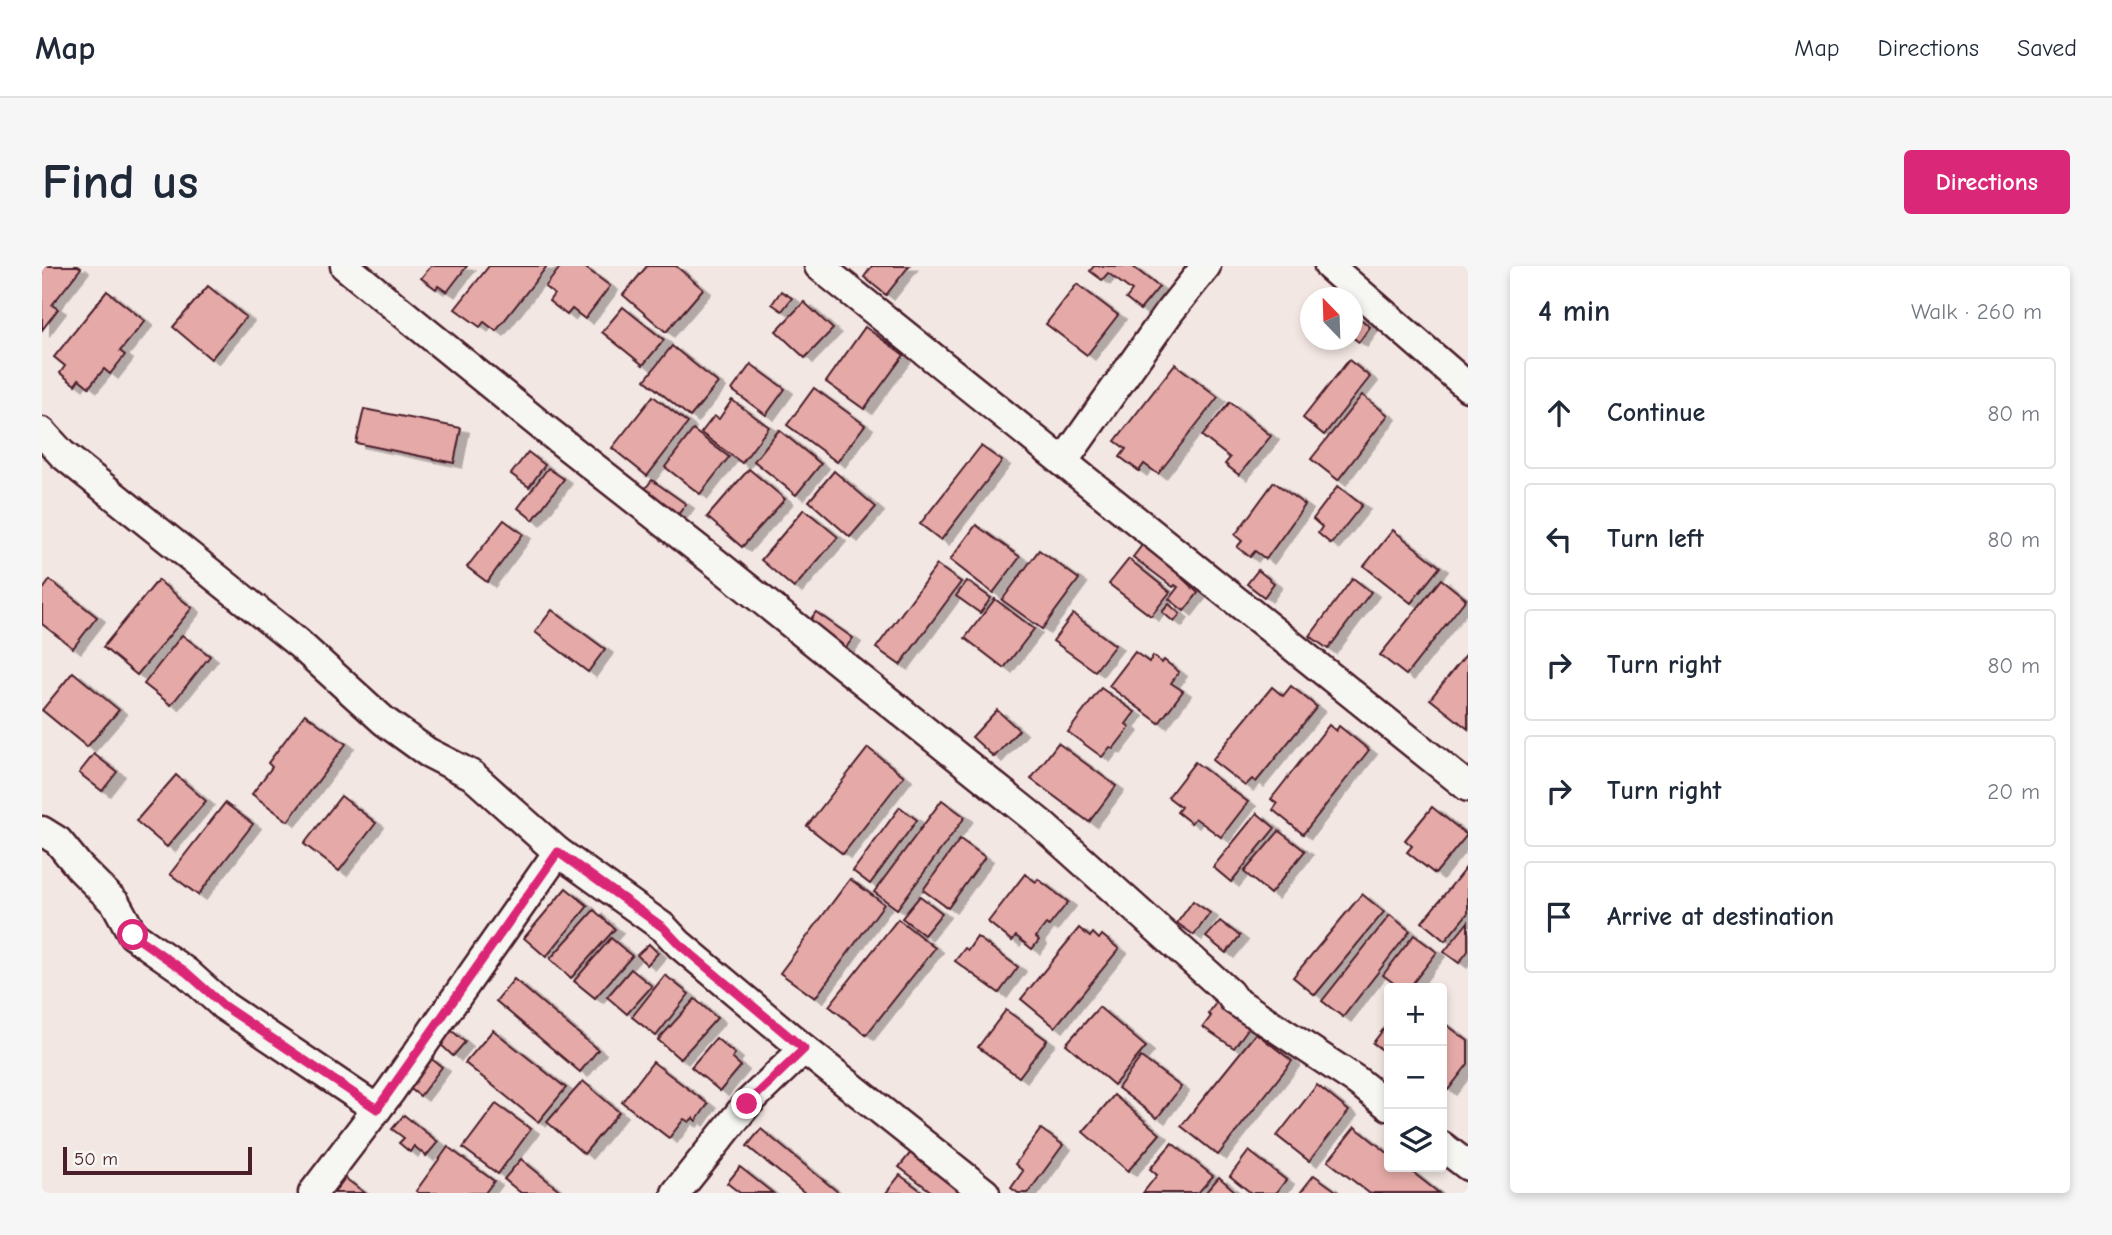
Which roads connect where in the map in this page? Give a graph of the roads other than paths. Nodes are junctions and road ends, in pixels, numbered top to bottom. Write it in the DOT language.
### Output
graph roads {
  1 [pos="345,266"];
  2 [pos="819,266"];
  3 [pos="1206,266"];
  4 [pos="1329,266"];
  5 [pos="1468,387"];
  6 [pos="42,432"];
  7 [pos="1063,462"];
  8 [pos="1468,787"];
  9 [pos="42,831"];
  10 [pos="558,852"];
  11 [pos="804,1049"];
  12 [pos="1384,1102"];
  13 [pos="377,1109"];
  14 [pos="1447,1150"];
  15 [pos="1468,1166"];
  16 [pos="313,1193"];
  17 [pos="676,1193"];
  18 [pos="985,1193"];
  1 -- 12 [label="street"];
  2 -- 7 [label="street"];
  3 -- 7 [label="street"];
  4 -- 5 [label="street"];
  6 -- 10 [label="street"];
  7 -- 8 [label="street"];
  9 -- 13 [label="street"];
  10 -- 11 [label="street"];
  10 -- 13 [label="street"];
  11 -- 17 [label="street"];
  11 -- 18 [label="street"];
  13 -- 16 [label="street"];
  14 -- 15 [label="street"];
}
